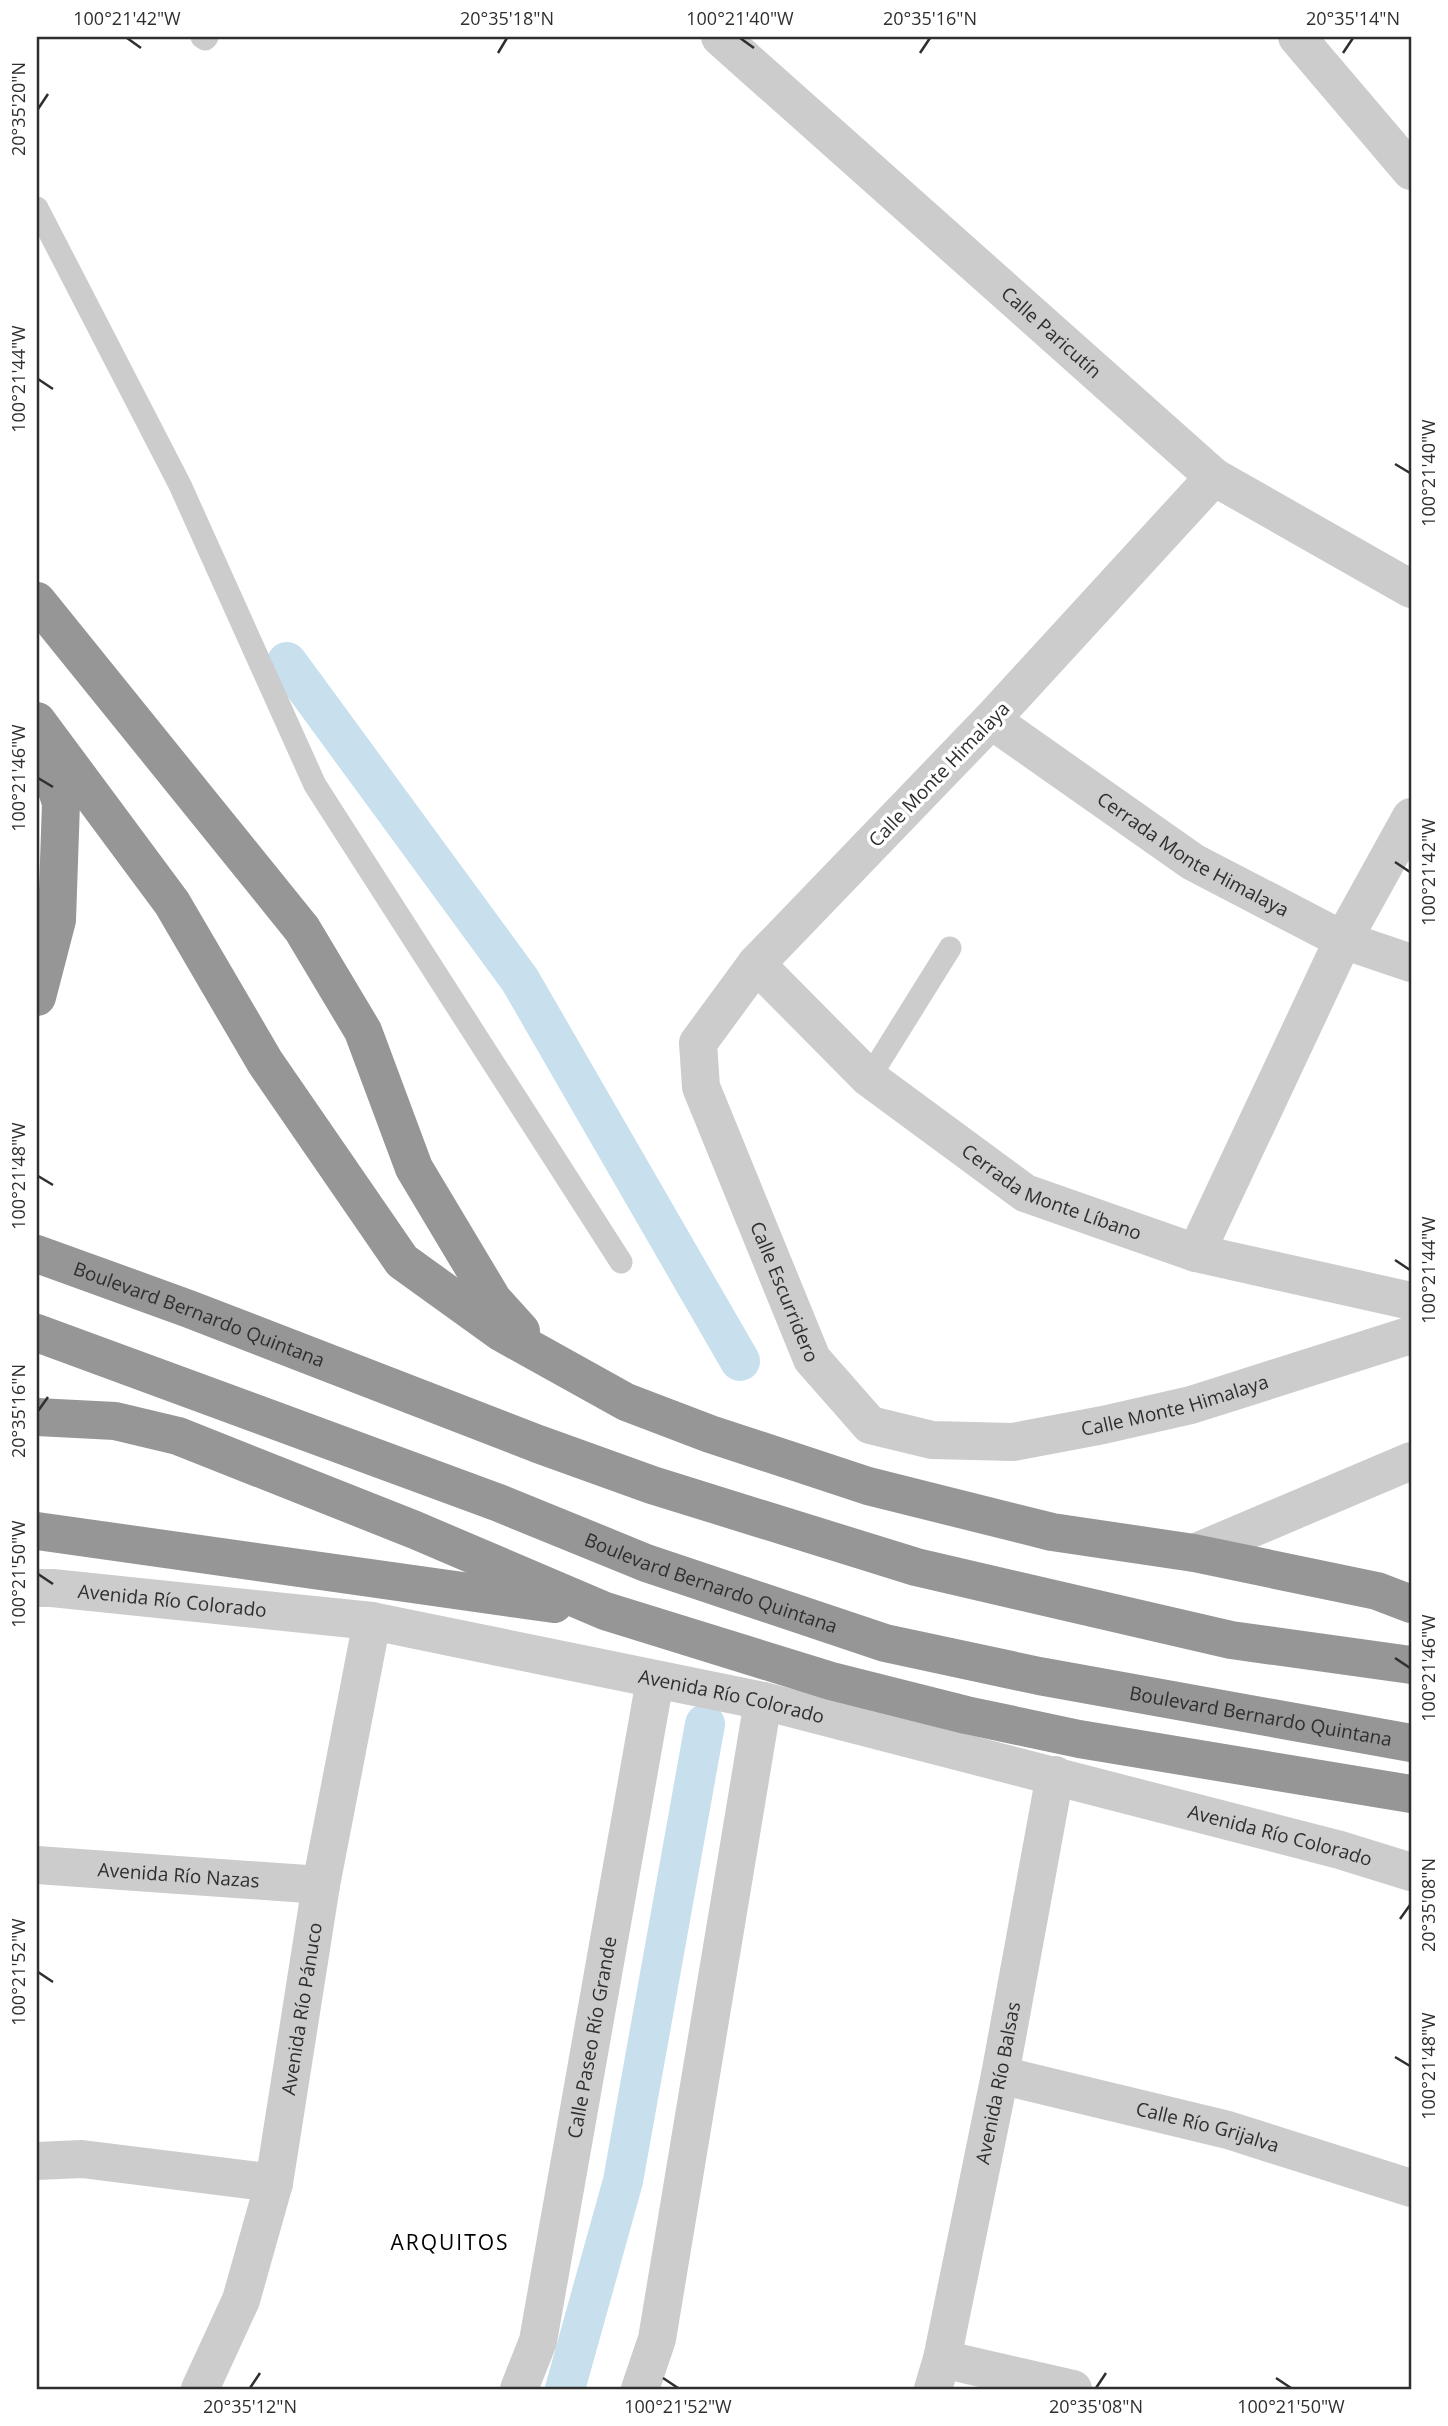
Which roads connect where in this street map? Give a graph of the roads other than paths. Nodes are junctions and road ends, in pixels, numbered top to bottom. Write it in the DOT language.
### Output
graph roads {
  1 [pos="720,37"];
  2 [pos="1297,37"];
  3 [pos="1411,171"];
  4 [pos="37,208"];
  5 [pos="1214,477"];
  6 [pos="1411,590"];
  7 [pos="37,601"];
  8 [pos="991,720"];
  9 [pos="37,723"];
  10 [pos="1411,817"];
  11 [pos="1343,940"];
  12 [pos="950,948"];
  13 [pos="1411,963"];
  14 [pos="756,964"];
  15 [pos="37,997"];
  16 [pos="869,1077"];
  17 [pos="701,1087"];
  18 [pos="1196,1253"];
  19 [pos="37,1254"];
  20 [pos="621,1262"];
  21 [pos="1411,1301"];
  22 [pos="37,1333"];
  23 [pos="1411,1335"];
  24 [pos="543,1356"];
  25 [pos="37,1417"];
  26 [pos="932,1440"];
  27 [pos="1411,1461"];
  28 [pos="37,1531"];
  29 [pos="1194,1553"];
  30 [pos="37,1588"];
  31 [pos="1411,1604"];
  32 [pos="605,1611"];
  33 [pos="372,1621"];
  34 [pos="1396,1662"];
  35 [pos="655,1680"];
  36 [pos="763,1701"];
  37 [pos="1394,1740"];
  38 [pos="1055,1775"];
  39 [pos="1411,1794"];
  40 [pos="37,1865"];
  41 [pos="1411,1872"];
  42 [pos="321,1885"];
  43 [pos="1000,2075"];
  44 [pos="37,2161"];
  45 [pos="274,2183"];
  46 [pos="1411,2188"];
  47 [pos="937,2374"];
  48 [pos="200,2389"];
  49 [pos="519,2389"];
  50 [pos="640,2389"];
  51 [pos="1073,2389"];
  1 -- 5 [label="street, Calle Paricutín"];
  2 -- 3 [label="street"];
  4 -- 20 [label="lane"];
  5 -- 6 [label="street, Calle Paricutín"];
  5 -- 8 [label="street, Calle Monte Himalaya"];
  7 -- 24 [label="highway"];
  8 -- 11 [label="street, Cerrada Monte Himalaya"];
  8 -- 14 [label="street, Calle Monte Himalaya"];
  9 -- 15 [label="highway"];
  9 -- 24 [label="highway"];
  10 -- 11 [label="street"];
  11 -- 13 [label="street, Cerrada Monte Himalaya"];
  11 -- 18 [label="street"];
  12 -- 16 [label="lane"];
  14 -- 16 [label="street, Cerrada Monte Líbano"];
  14 -- 17 [label="street, Calle Monte Himalaya"];
  16 -- 18 [label="street, Cerrada Monte Líbano"];
  17 -- 26 [label="street, Calle Escurridero"];
  18 -- 21 [label="street, Cerrada Monte Líbano"];
  19 -- 34 [label="highway, Boulevard Bernardo Quintana"];
  22 -- 37 [label="highway, Boulevard Bernardo Quintana"];
  23 -- 26 [label="street, Calle Monte Himalaya"];
  24 -- 29 [label="highway"];
  25 -- 32 [label="highway"];
  27 -- 29 [label="street"];
  28 -- 32 [label="highway"];
  29 -- 31 [label="highway"];
  30 -- 33 [label="street, Avenida Río Colorado"];
  32 -- 39 [label="highway"];
  33 -- 35 [label="street, Avenida Río Colorado"];
  33 -- 42 [label="street, Avenida Río Pánuco"];
  35 -- 36 [label="street, Avenida Río Colorado"];
  35 -- 49 [label="street, Calle Paseo Río Grande"];
  36 -- 38 [label="street, Avenida Río Colorado"];
  36 -- 50 [label="street"];
  38 -- 41 [label="street, Avenida Río Colorado"];
  38 -- 43 [label="street, Avenida Río Balsas"];
  40 -- 42 [label="street, Avenida Río Nazas"];
  42 -- 45 [label="street, Avenida Río Pánuco"];
  43 -- 46 [label="street, Calle Río Grijalva"];
  43 -- 47 [label="street, Avenida Río Balsas"];
  44 -- 45 [label="street"];
  45 -- 48 [label="street, Avenida Río Pánuco"];
  47 -- 51 [label="street"];
}
